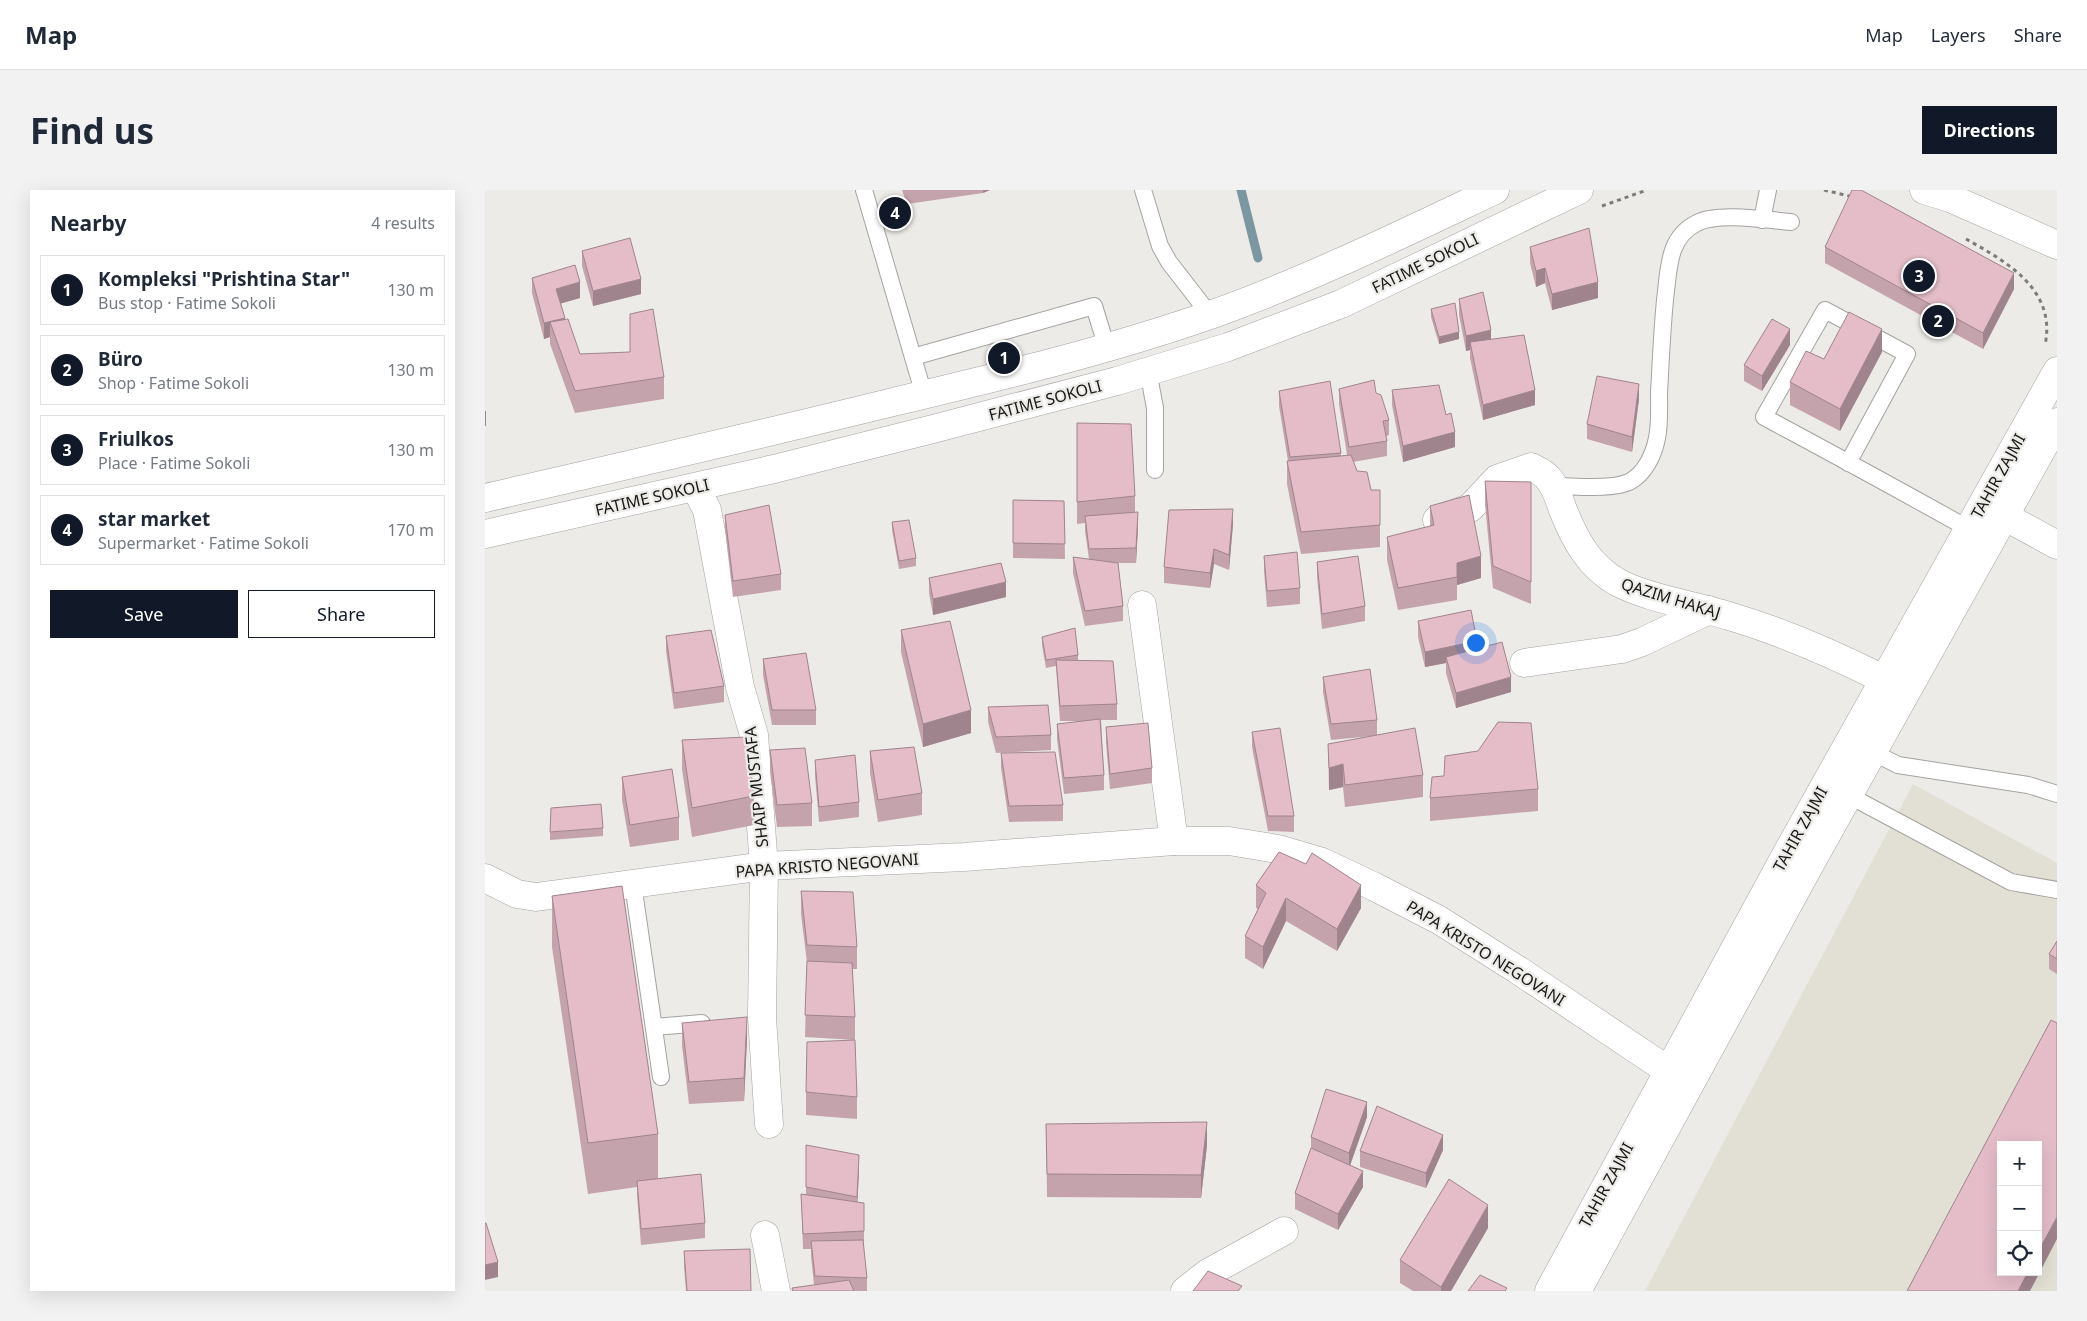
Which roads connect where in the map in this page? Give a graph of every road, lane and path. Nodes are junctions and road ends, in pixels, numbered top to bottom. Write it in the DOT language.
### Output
graph roads {
  1 [pos="863,190"];
  2 [pos="1143,190"];
  3 [pos="1495,190"];
  4 [pos="1579,190"];
  5 [pos="1768,190"];
  6 [pos="1824,190"];
  7 [pos="1924,190"];
  8 [pos="1856,198"];
  9 [pos="1762,220"];
  10 [pos="1791,222"];
  11 [pos="1962,236"];
  12 [pos="2057,245"];
  13 [pos="1210,314"];
  14 [pos="1107,348"];
  15 [pos="913,357"];
  16 [pos="2049,360"];
  17 [pos="1148,371"];
  18 [pos="924,395"];
  19 [pos="2057,422"];
  20 [pos="1848,463"];
  21 [pos="1155,470"];
  22 [pos="1554,486"];
  23 [pos="696,488"];
  24 [pos="485,498"];
  25 [pos="2004,516"];
  26 [pos="1435,521"];
  27 [pos="1969,529"];
  28 [pos="485,534"];
  29 [pos="2057,546"];
  30 [pos="1142,605"];
  31 [pos="1709,610"];
  32 [pos="1524,663"];
  33 [pos="1883,679"];
  34 [pos="1872,752"];
  35 [pos="2057,794"];
  36 [pos="1848,795"];
  37 [pos="1174,842"];
  38 [pos="764,866"];
  39 [pos="485,878"];
  40 [pos="633,884"];
  41 [pos="2057,890"];
  42 [pos="722,1021"];
  43 [pos="654,1027"];
  44 [pos="1669,1071"];
  45 [pos="661,1077"];
  46 [pos="769,1124"];
  47 [pos="1284,1231"];
  48 [pos="765,1235"];
  49 [pos="776,1291"];
  50 [pos="1185,1291"];
  51 [pos="1549,1291"];
  52 [pos="1577,1291"];
  1 -- 15 [label="lane"];
  2 -- 13 [label="lane"];
  3 -- 13 [label="street"];
  4 -- 17 [label="street, FATIME SOKOLI"];
  5 -- 9 [label="lane"];
  6 -- 8 [label="path"];
  7 -- 12 [label="street"];
  9 -- 10 [label="lane"];
  9 -- 22 [label="lane"];
  11 -- 16 [label="path"];
  13 -- 14 [label="street"];
  14 -- 15 [label="lane"];
  14 -- 18 [label="street"];
  15 -- 18 [label="lane"];
  16 -- 27 [label="street, TAHIR ZAJMI"];
  17 -- 21 [label="lane"];
  17 -- 23 [label="street, FATIME SOKOLI"];
  18 -- 24 [label="street"];
  19 -- 25 [label="street, TAHIR ZAJMI"];
  20 -- 20 [label="lane"];
  20 -- 27 [label="lane"];
  22 -- 26 [label="street, QAZIM HAKAJ"];
  22 -- 31 [label="street, QAZIM HAKAJ"];
  23 -- 28 [label="street, FATIME SOKOLI"];
  23 -- 38 [label="street, SHAIP MUSTAFA"];
  25 -- 29 [label="street"];
  25 -- 34 [label="street, TAHIR ZAJMI"];
  27 -- 33 [label="street, TAHIR ZAJMI"];
  30 -- 37 [label="street"];
  31 -- 32 [label="street"];
  31 -- 33 [label="street, QAZIM HAKAJ"];
  33 -- 44 [label="street, TAHIR ZAJMI"];
  34 -- 35 [label="lane"];
  34 -- 36 [label="street, TAHIR ZAJMI"];
  36 -- 41 [label="lane"];
  36 -- 52 [label="street, TAHIR ZAJMI"];
  37 -- 38 [label="street, PAPA KRISTO NEGOVANI"];
  37 -- 44 [label="street, PAPA KRISTO NEGOVANI"];
  38 -- 40 [label="street, PAPA KRISTO NEGOVANI"];
  38 -- 46 [label="street, SHAIP MUSTAFA"];
  39 -- 40 [label="street, PAPA KRISTO NEGOVANI"];
  40 -- 43 [label="lane"];
  42 -- 43 [label="lane"];
  43 -- 45 [label="lane"];
  44 -- 51 [label="street, TAHIR ZAJMI"];
  47 -- 50 [label="street"];
  48 -- 49 [label="street"];
}
